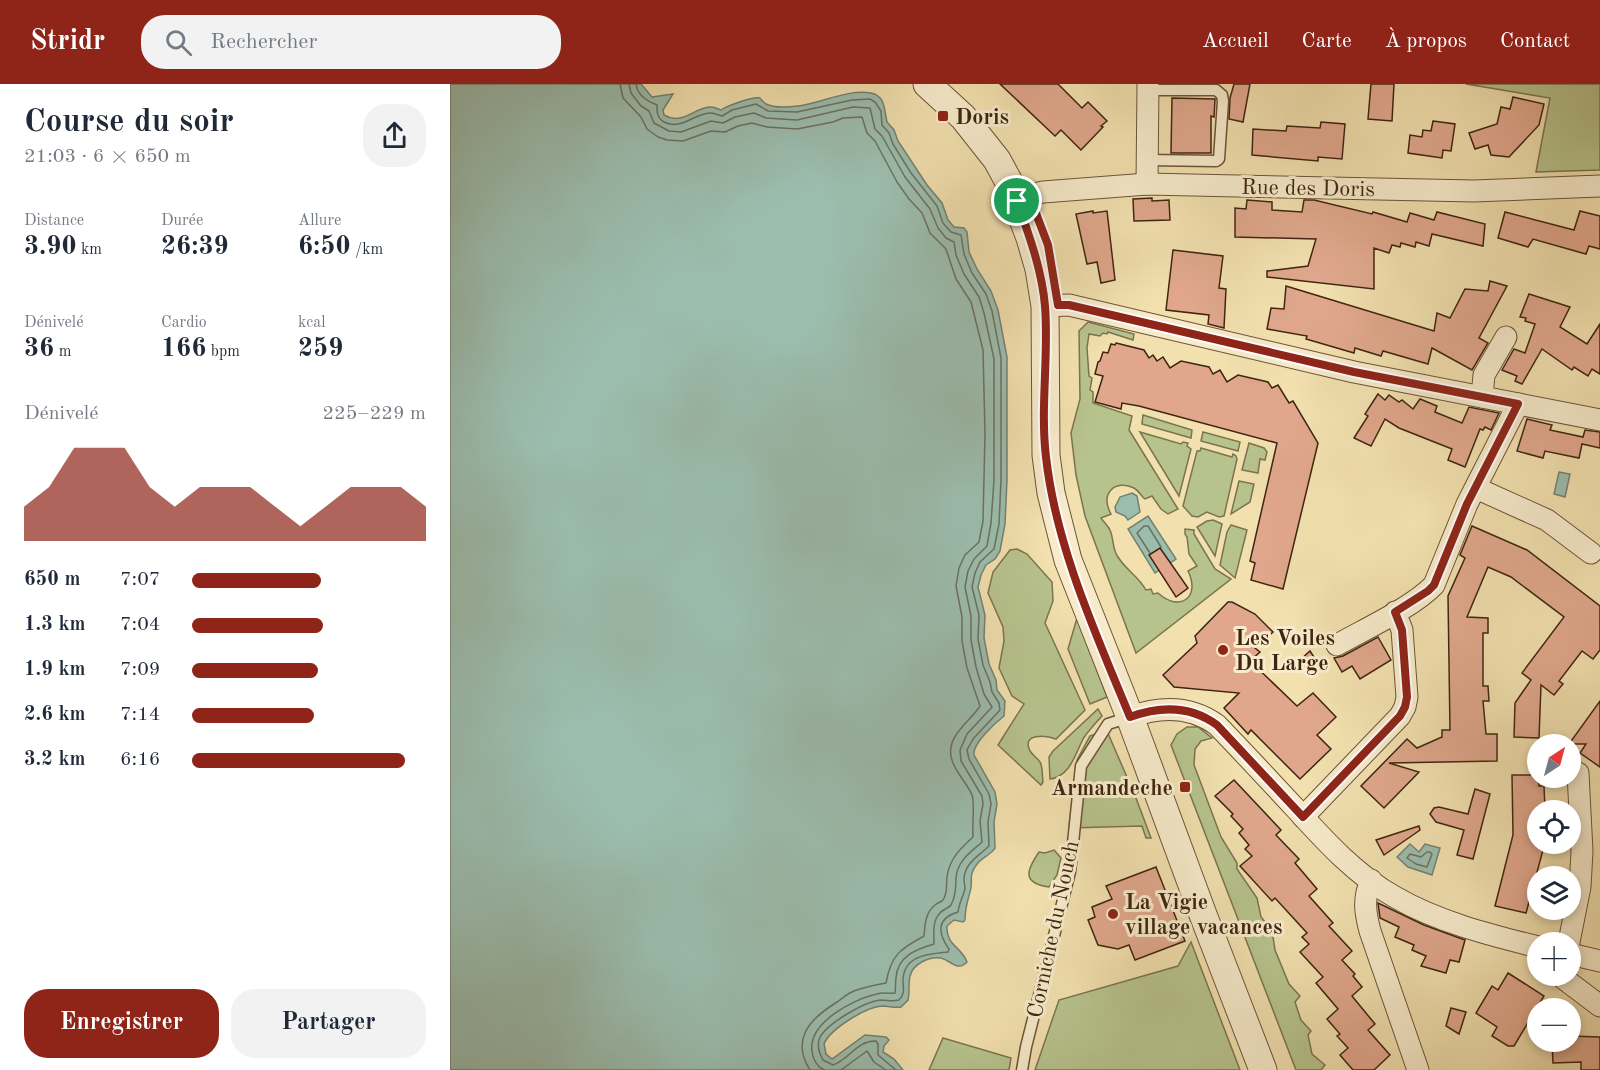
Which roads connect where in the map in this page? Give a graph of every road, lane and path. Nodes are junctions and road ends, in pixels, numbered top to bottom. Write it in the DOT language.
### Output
graph roads {
  1 [pos="927,84"];
  2 [pos="947,84"];
  3 [pos="1148,87"];
  4 [pos="1148,160"];
  5 [pos="1147,184"];
  6 [pos="1600,186"];
  7 [pos="1023,198"];
  8 [pos="1052,306"];
  9 [pos="1506,336"];
  10 [pos="1482,397"];
  11 [pos="1518,404"];
  12 [pos="1600,420"];
  13 [pos="1476,488"];
  14 [pos="1591,553"];
  15 [pos="1395,612"];
  16 [pos="1337,645"];
  17 [pos="1136,715"];
  18 [pos="1579,788"];
  19 [pos="1303,817"];
  20 [pos="1371,880"];
  21 [pos="1571,932"];
  22 [pos="1527,944"];
  23 [pos="1581,957"];
  24 [pos="1600,961"];
  25 [pos="1574,986"];
  26 [pos="1600,1006"];
  27 [pos="1022,1070"];
  28 [pos="1263,1070"];
  29 [pos="1279,1070"];
  30 [pos="1418,1070"];
  1 -- 7 [label="street"];
  2 -- 7 [label="street"];
  3 -- 4 [label="street"];
  3 -- 4 [label="lane"];
  4 -- 5 [label="street"];
  5 -- 6 [label="street, Rue des Doris"];
  5 -- 7 [label="street, Rue des Doris"];
  7 -- 8 [label="street"];
  8 -- 10 [label="street"];
  8 -- 17 [label="street"];
  9 -- 10 [label="street"];
  10 -- 11 [label="street"];
  11 -- 12 [label="street"];
  11 -- 13 [label="street"];
  13 -- 14 [label="street"];
  13 -- 15 [label="street"];
  15 -- 16 [label="street"];
  15 -- 19 [label="street"];
  17 -- 19 [label="street"];
  17 -- 27 [label="lane, Corniche du Nouch"];
  17 -- 28 [label="street"];
  17 -- 29 [label="street"];
  18 -- 21 [label="street"];
  19 -- 20 [label="street"];
  20 -- 22 [label="street"];
  20 -- 30 [label="street"];
  23 -- 24 [label="street"];
  25 -- 26 [label="street"];
}
